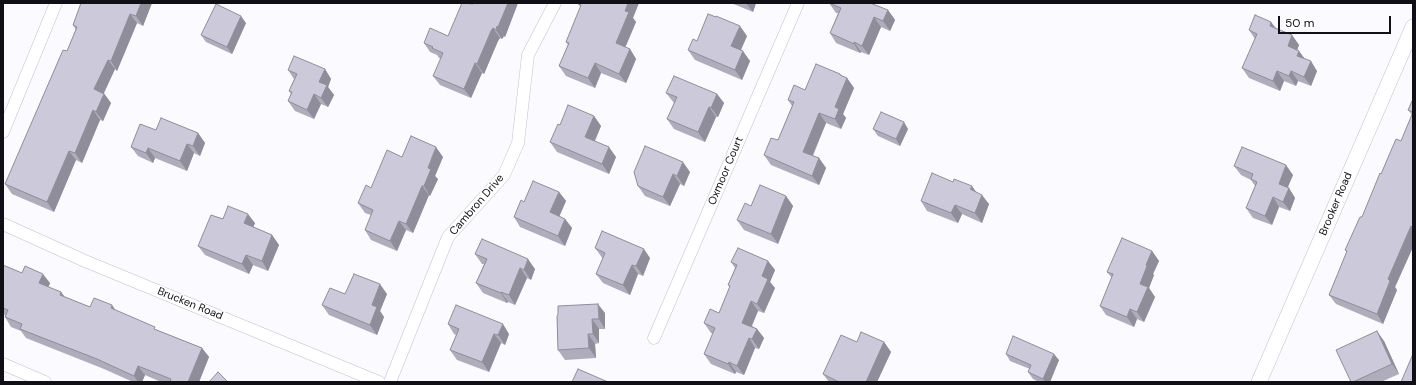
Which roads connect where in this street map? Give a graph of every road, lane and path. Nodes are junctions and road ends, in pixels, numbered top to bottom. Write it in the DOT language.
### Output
graph roads {
  1 [pos="56,3"];
  2 [pos="555,3"];
  3 [pos="798,3"];
  4 [pos="1413,26"];
  5 [pos="3,132"];
  6 [pos="3,224"];
  7 [pos="654,338"];
  8 [pos="3,364"];
  9 [pos="45,382"];
  10 [pos="379,382"];
  11 [pos="390,382"];
  12 [pos="1259,382"];
  1 -- 5 [label="street"];
  2 -- 11 [label="street, Cambron Drive"];
  3 -- 7 [label="street, Oxmoor Court"];
  4 -- 12 [label="street, Brooker Road"];
  6 -- 10 [label="street, Brucken Road"];
  8 -- 9 [label="street"];
}
